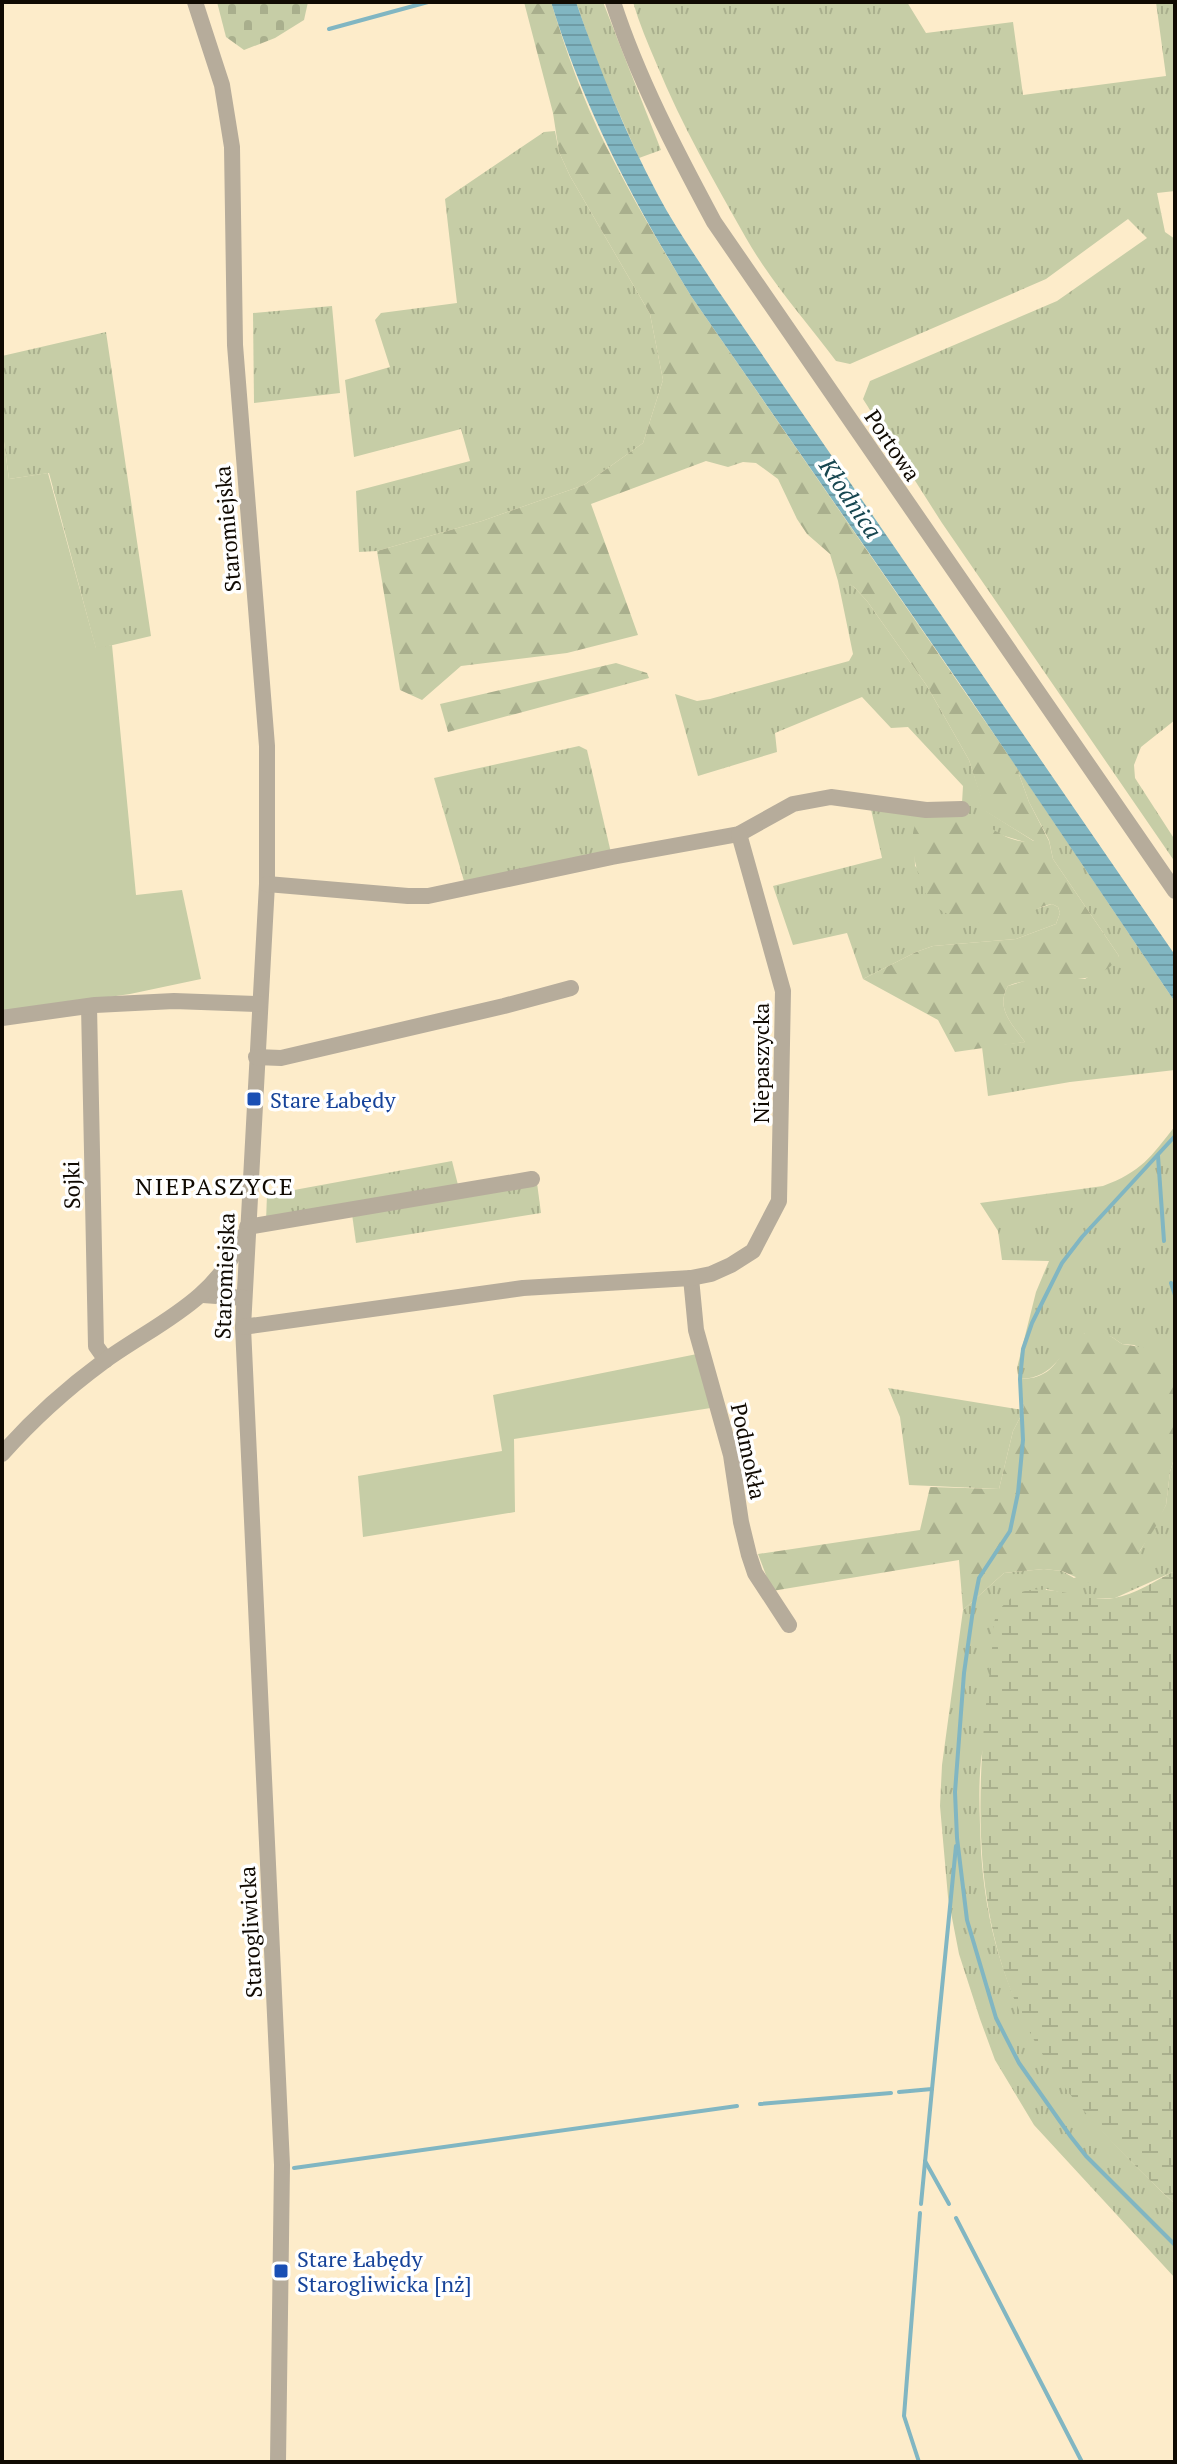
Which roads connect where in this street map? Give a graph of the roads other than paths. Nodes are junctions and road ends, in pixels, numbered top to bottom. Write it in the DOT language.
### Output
graph roads {
  1 [pos="195,2"];
  2 [pos="613,2"];
  3 [pos="962,809"];
  4 [pos="739,834"];
  5 [pos="267,884"];
  6 [pos="1175,891"];
  7 [pos="571,988"];
  8 [pos="259,1004"];
  9 [pos="89,1006"];
  10 [pos="2,1018"];
  11 [pos="256,1057"];
  12 [pos="532,1179"];
  13 [pos="247,1227"];
  14 [pos="691,1278"];
  15 [pos="206,1292"];
  16 [pos="244,1296"];
  17 [pos="243,1327"];
  18 [pos="106,1360"];
  19 [pos="246,1401"];
  20 [pos="2,1454"];
  21 [pos="789,1625"];
  22 [pos="278,2462"];
  1 -- 5 [label="street, Staromiejska"];
  2 -- 6 [label="street, Portowa"];
  3 -- 4 [label="street"];
  4 -- 5 [label="street"];
  4 -- 14 [label="street, Niepaszycka"];
  5 -- 8 [label="street, Staromiejska"];
  7 -- 11 [label="street"];
  8 -- 9 [label="street"];
  8 -- 11 [label="street, Staromiejska"];
  9 -- 10 [label="street"];
  9 -- 18 [label="street, Sojki"];
  11 -- 13 [label="street, Staromiejska"];
  12 -- 13 [label="street"];
  13 -- 15 [label="street"];
  13 -- 16 [label="street, Staromiejska"];
  14 -- 17 [label="street, Niepaszycka"];
  14 -- 21 [label="street, Podmokła"];
  15 -- 16 [label="street"];
  15 -- 18 [label="street"];
  16 -- 17 [label="street, Staromiejska"];
  17 -- 19 [label="street, Staromiejska"];
  18 -- 20 [label="street"];
  19 -- 22 [label="street, Starogliwicka"];
}
